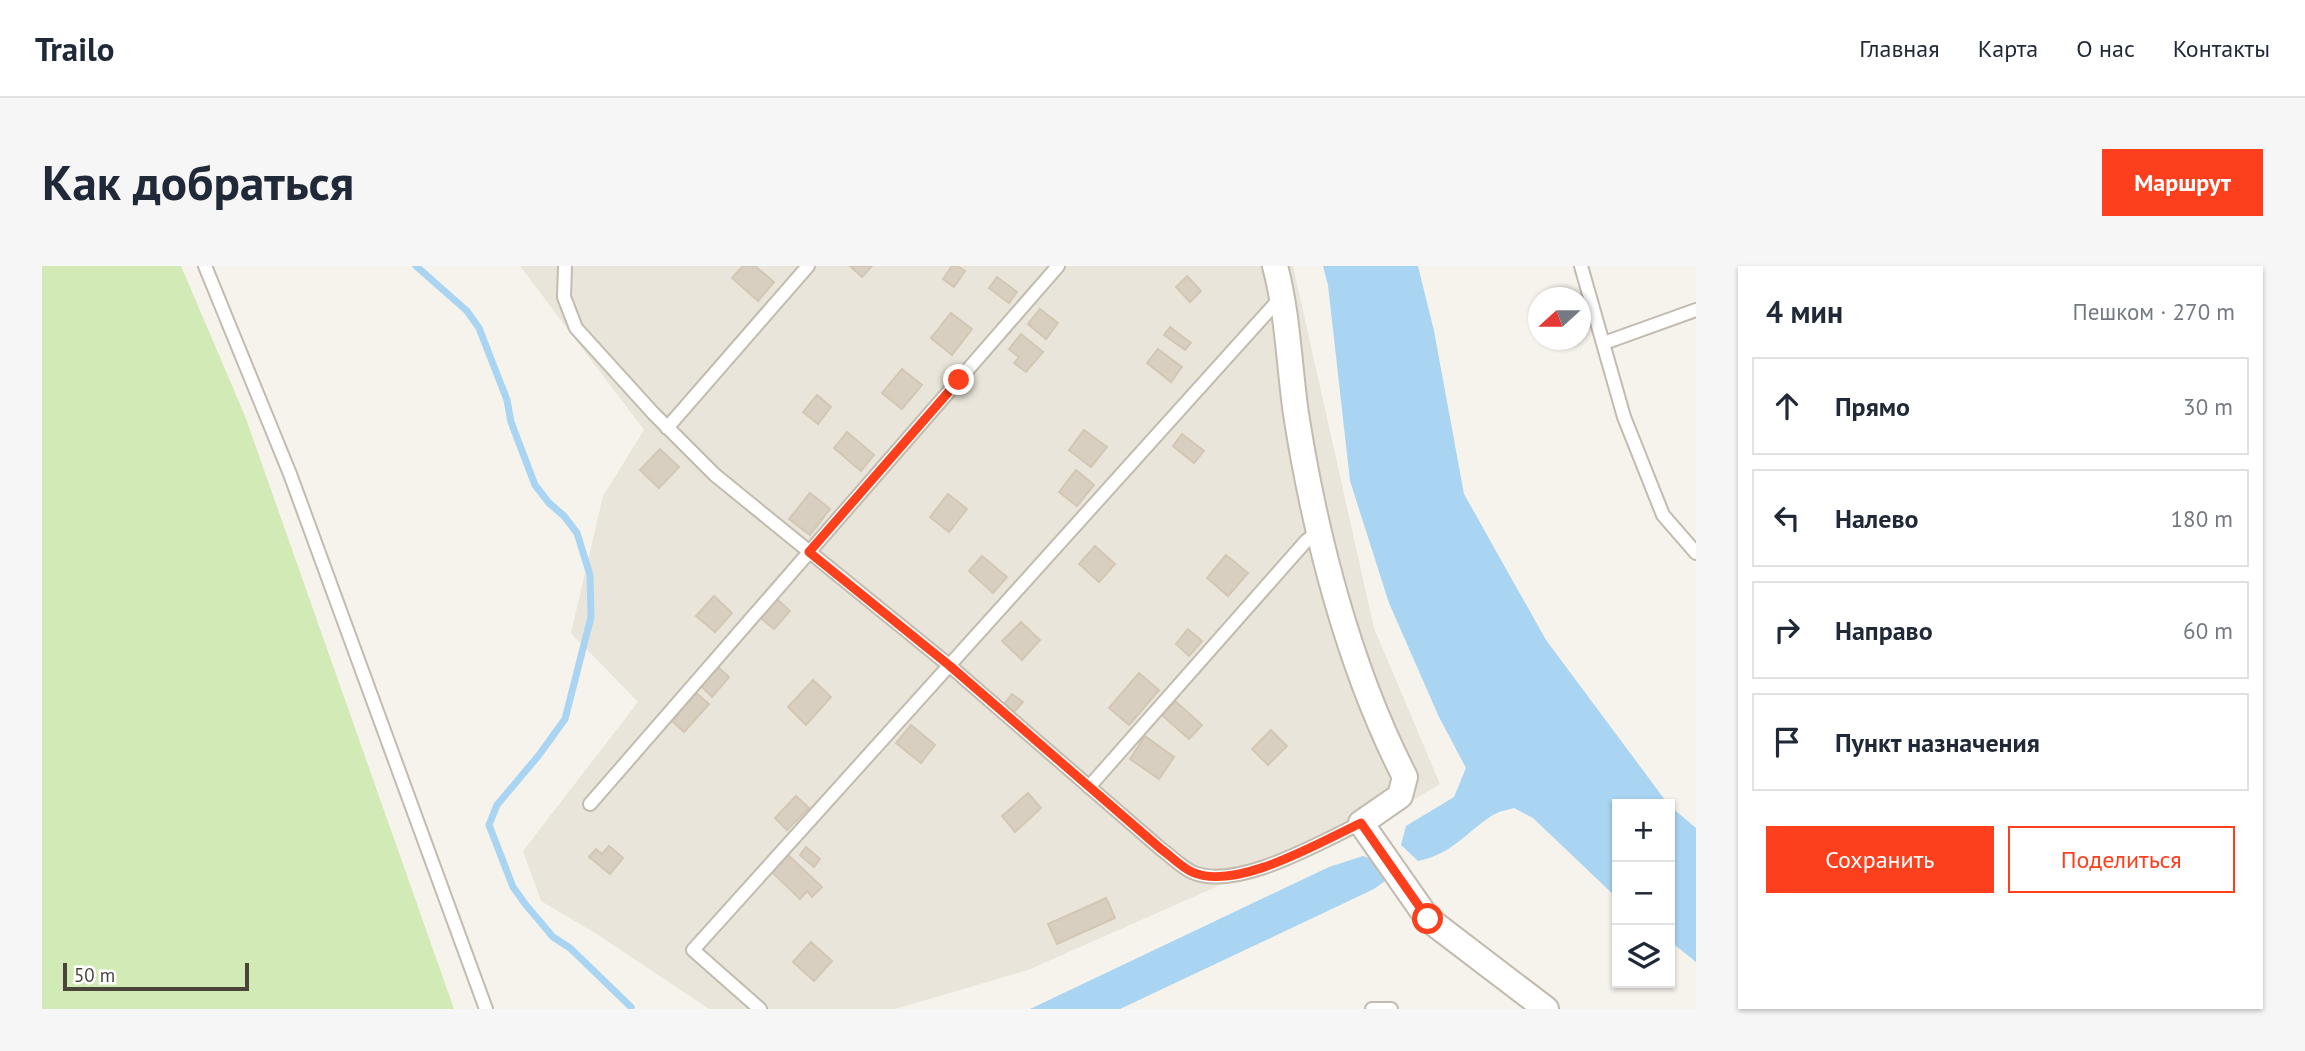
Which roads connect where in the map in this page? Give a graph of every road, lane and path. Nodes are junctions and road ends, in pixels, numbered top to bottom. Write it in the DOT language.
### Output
graph roads {
  1 [pos="205,266"];
  2 [pos="565,266"];
  3 [pos="808,266"];
  4 [pos="1058,266"];
  5 [pos="1275,266"];
  6 [pos="1581,266"];
  7 [pos="1283,295"];
  8 [pos="1696,310"];
  9 [pos="1604,343"];
  10 [pos="667,428"];
  11 [pos="1318,532"];
  12 [pos="809,552"];
  13 [pos="1696,553"];
  14 [pos="950,666"];
  15 [pos="1089,786"];
  16 [pos="590,804"];
  17 [pos="1361,823"];
  18 [pos="486,1009"];
  19 [pos="760,1009"];
  20 [pos="1372,1009"];
  21 [pos="1391,1009"];
  22 [pos="1546,1009"];
  1 -- 18 [label="lane"];
  2 -- 10 [label="lane"];
  3 -- 10 [label="lane"];
  4 -- 12 [label="lane"];
  5 -- 7 [label="street"];
  6 -- 9 [label="lane"];
  7 -- 11 [label="street"];
  7 -- 14 [label="lane"];
  8 -- 9 [label="lane"];
  9 -- 13 [label="lane"];
  10 -- 12 [label="lane"];
  11 -- 15 [label="lane"];
  11 -- 17 [label="street"];
  12 -- 14 [label="lane"];
  12 -- 16 [label="lane"];
  14 -- 15 [label="lane"];
  14 -- 19 [label="lane"];
  15 -- 17 [label="lane"];
  17 -- 22 [label="street"];
  20 -- 21 [label="lane"];
}
